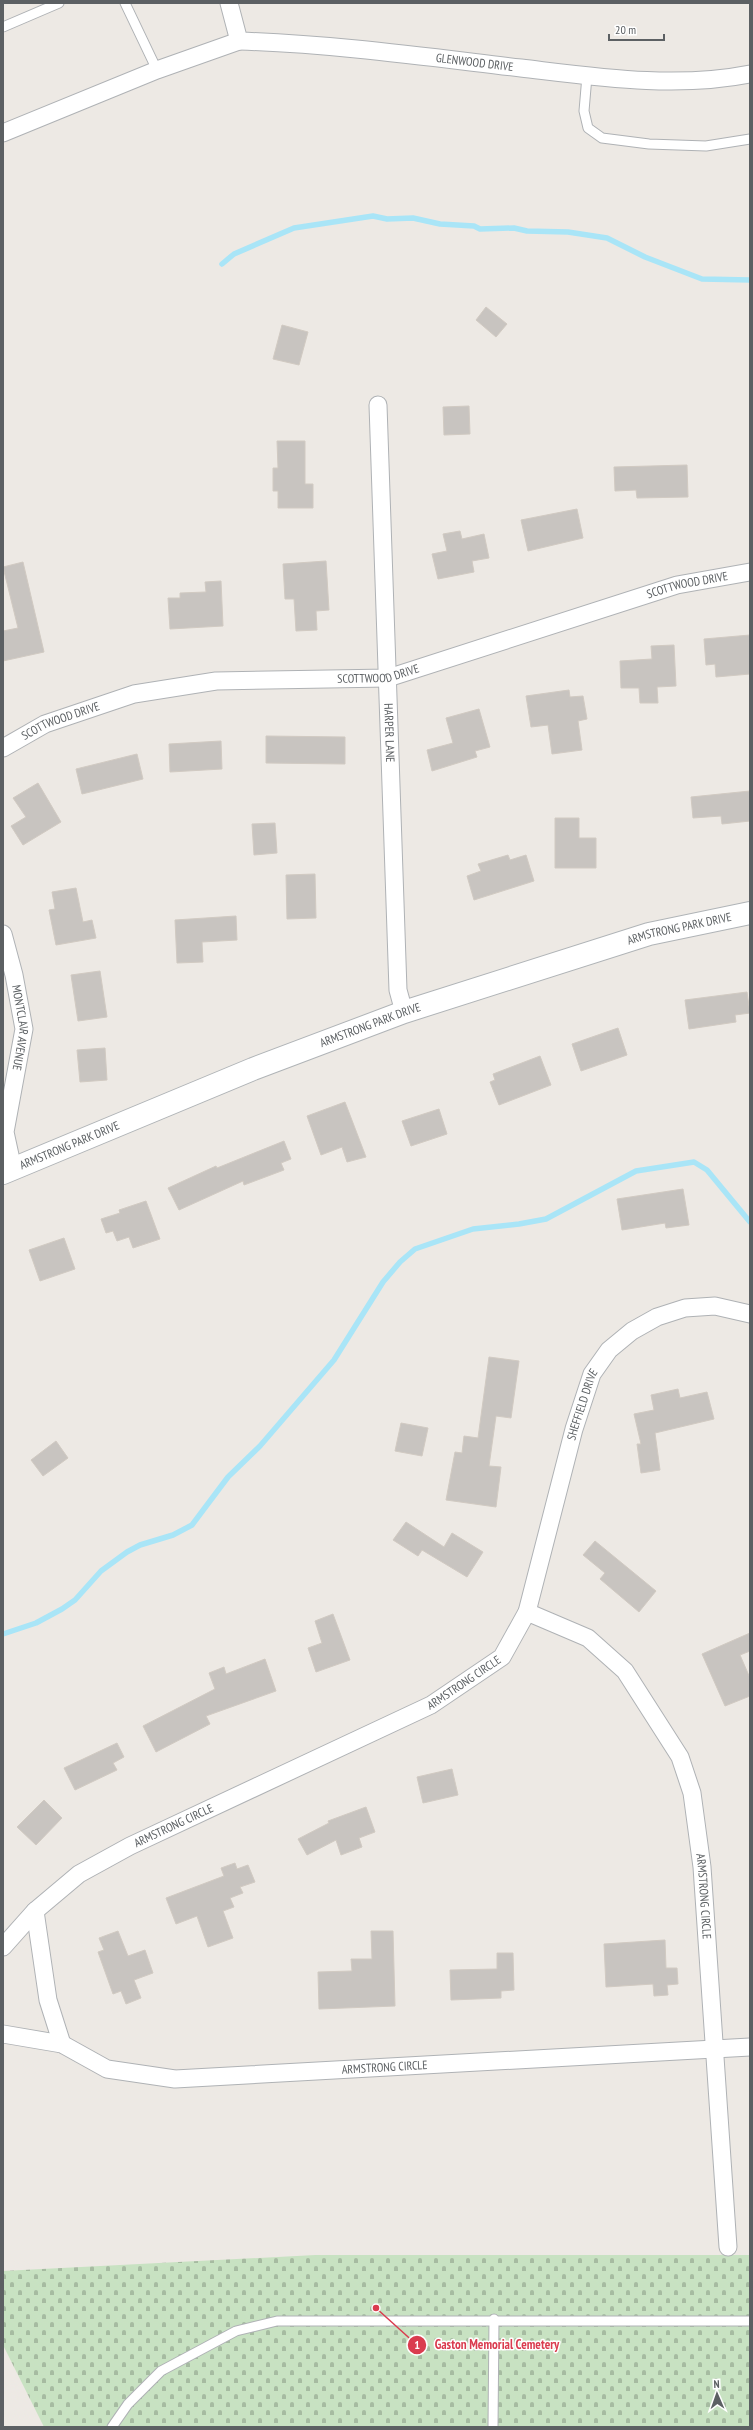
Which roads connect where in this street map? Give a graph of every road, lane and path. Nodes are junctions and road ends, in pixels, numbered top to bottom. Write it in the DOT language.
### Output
graph roads {
  1 [pos="59,3"];
  2 [pos="125,3"];
  3 [pos="229,3"];
  4 [pos="3,27"];
  5 [pos="239,41"];
  6 [pos="157,70"];
  7 [pos="750,74"];
  8 [pos="587,76"];
  9 [pos="3,133"];
  10 [pos="750,139"];
  11 [pos="378,405"];
  12 [pos="750,572"];
  13 [pos="388,678"];
  14 [pos="3,748"];
  15 [pos="750,913"];
  16 [pos="3,934"];
  17 [pos="404,1012"];
  18 [pos="8,1171"];
  19 [pos="750,1314"];
  20 [pos="527,1612"];
  21 [pos="35,1911"];
  22 [pos="3,1948"];
  23 [pos="3,2034"];
  24 [pos="62,2044"];
  25 [pos="750,2047"];
  26 [pos="714,2048"];
  27 [pos="728,2247"];
  28 [pos="494,2319"];
  29 [pos="750,2321"];
  30 [pos="112,2427"];
  31 [pos="493,2427"];
  1 -- 4 [label="lane"];
  2 -- 6 [label="lane"];
  3 -- 5 [label="street"];
  5 -- 6 [label="street"];
  5 -- 8 [label="street, GLENWOOD DRIVE"];
  6 -- 9 [label="street"];
  7 -- 8 [label="street, GLENWOOD DRIVE"];
  8 -- 10 [label="lane"];
  11 -- 13 [label="street, HARPER LANE"];
  12 -- 13 [label="street, SCOTTWOOD DRIVE"];
  13 -- 14 [label="street, SCOTTWOOD DRIVE"];
  13 -- 17 [label="street, HARPER LANE"];
  15 -- 17 [label="main road, ARMSTRONG PARK DRIVE"];
  16 -- 18 [label="street, MONTCLAIR AVENUE"];
  17 -- 18 [label="main road, ARMSTRONG PARK DRIVE"];
  19 -- 20 [label="street, SHEFFIELD DRIVE"];
  20 -- 21 [label="street, ARMSTRONG CIRCLE"];
  20 -- 26 [label="street, ARMSTRONG CIRCLE"];
  21 -- 22 [label="street, ARMSTRONG CIRCLE"];
  21 -- 24 [label="street"];
  23 -- 24 [label="street, ARMSTRONG CIRCLE"];
  24 -- 26 [label="street, ARMSTRONG CIRCLE"];
  25 -- 26 [label="street"];
  26 -- 27 [label="street, ARMSTRONG CIRCLE"];
  28 -- 29 [label="lane"];
  28 -- 30 [label="lane"];
  28 -- 31 [label="lane"];
}
